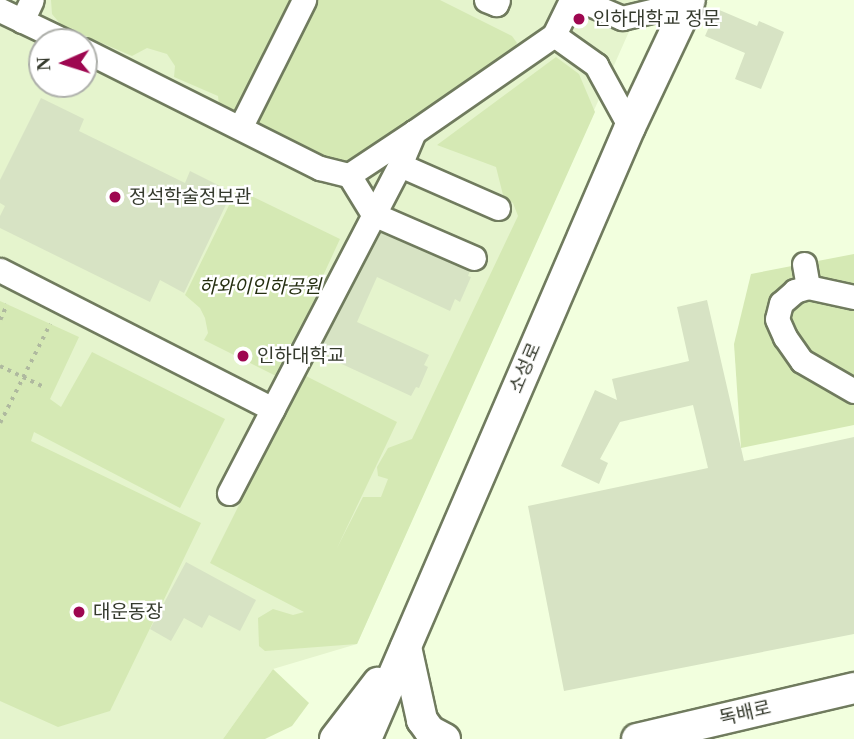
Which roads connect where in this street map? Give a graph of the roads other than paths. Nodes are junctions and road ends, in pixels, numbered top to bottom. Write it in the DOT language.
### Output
graph roads {
  1 [pos="304,0"];
  2 [pos="486,0"];
  3 [pos="498,0"];
  4 [pos="571,0"];
  5 [pos="580,0"];
  6 [pos="690,1"];
  7 [pos="0,10"];
  8 [pos="27,10"];
  9 [pos="50,28"];
  10 [pos="554,35"];
  11 [pos="98,57"];
  12 [pos="241,126"];
  13 [pos="629,127"];
  14 [pos="414,132"];
  15 [pos="400,165"];
  16 [pos="349,175"];
  17 [pos="498,208"];
  18 [pos="373,214"];
  19 [pos="474,258"];
  20 [pos="804,264"];
  21 [pos="0,271"];
  22 [pos="808,287"];
  23 [pos="854,297"];
  24 [pos="854,391"];
  25 [pos="273,409"];
  26 [pos="229,493"];
  27 [pos="405,647"];
  28 [pos="854,688"];
  29 [pos="335,739"];
  30 [pos="366,739"];
  31 [pos="445,739"];
  32 [pos="637,739"];
  1 -- 12 [label="street"];
  2 -- 3 [label="street"];
  4 -- 10 [label="street"];
  5 -- 6 [label="street"];
  6 -- 13 [label="main road, 소성로"];
  7 -- 8 [label="street"];
  8 -- 9 [label="street"];
  10 -- 13 [label="street"];
  10 -- 14 [label="street"];
  11 -- 12 [label="street"];
  12 -- 16 [label="street"];
  13 -- 27 [label="main road, 소성로"];
  14 -- 15 [label="street"];
  14 -- 16 [label="street"];
  15 -- 17 [label="street"];
  15 -- 18 [label="street"];
  16 -- 18 [label="street"];
  18 -- 19 [label="street"];
  18 -- 25 [label="street"];
  20 -- 22 [label="street"];
  21 -- 25 [label="street"];
  22 -- 23 [label="street"];
  22 -- 24 [label="street"];
  25 -- 26 [label="street"];
  27 -- 29 [label="main road"];
  27 -- 30 [label="main road, 소성로"];
  27 -- 31 [label="main road"];
  28 -- 32 [label="main road, 독배로"];
}
